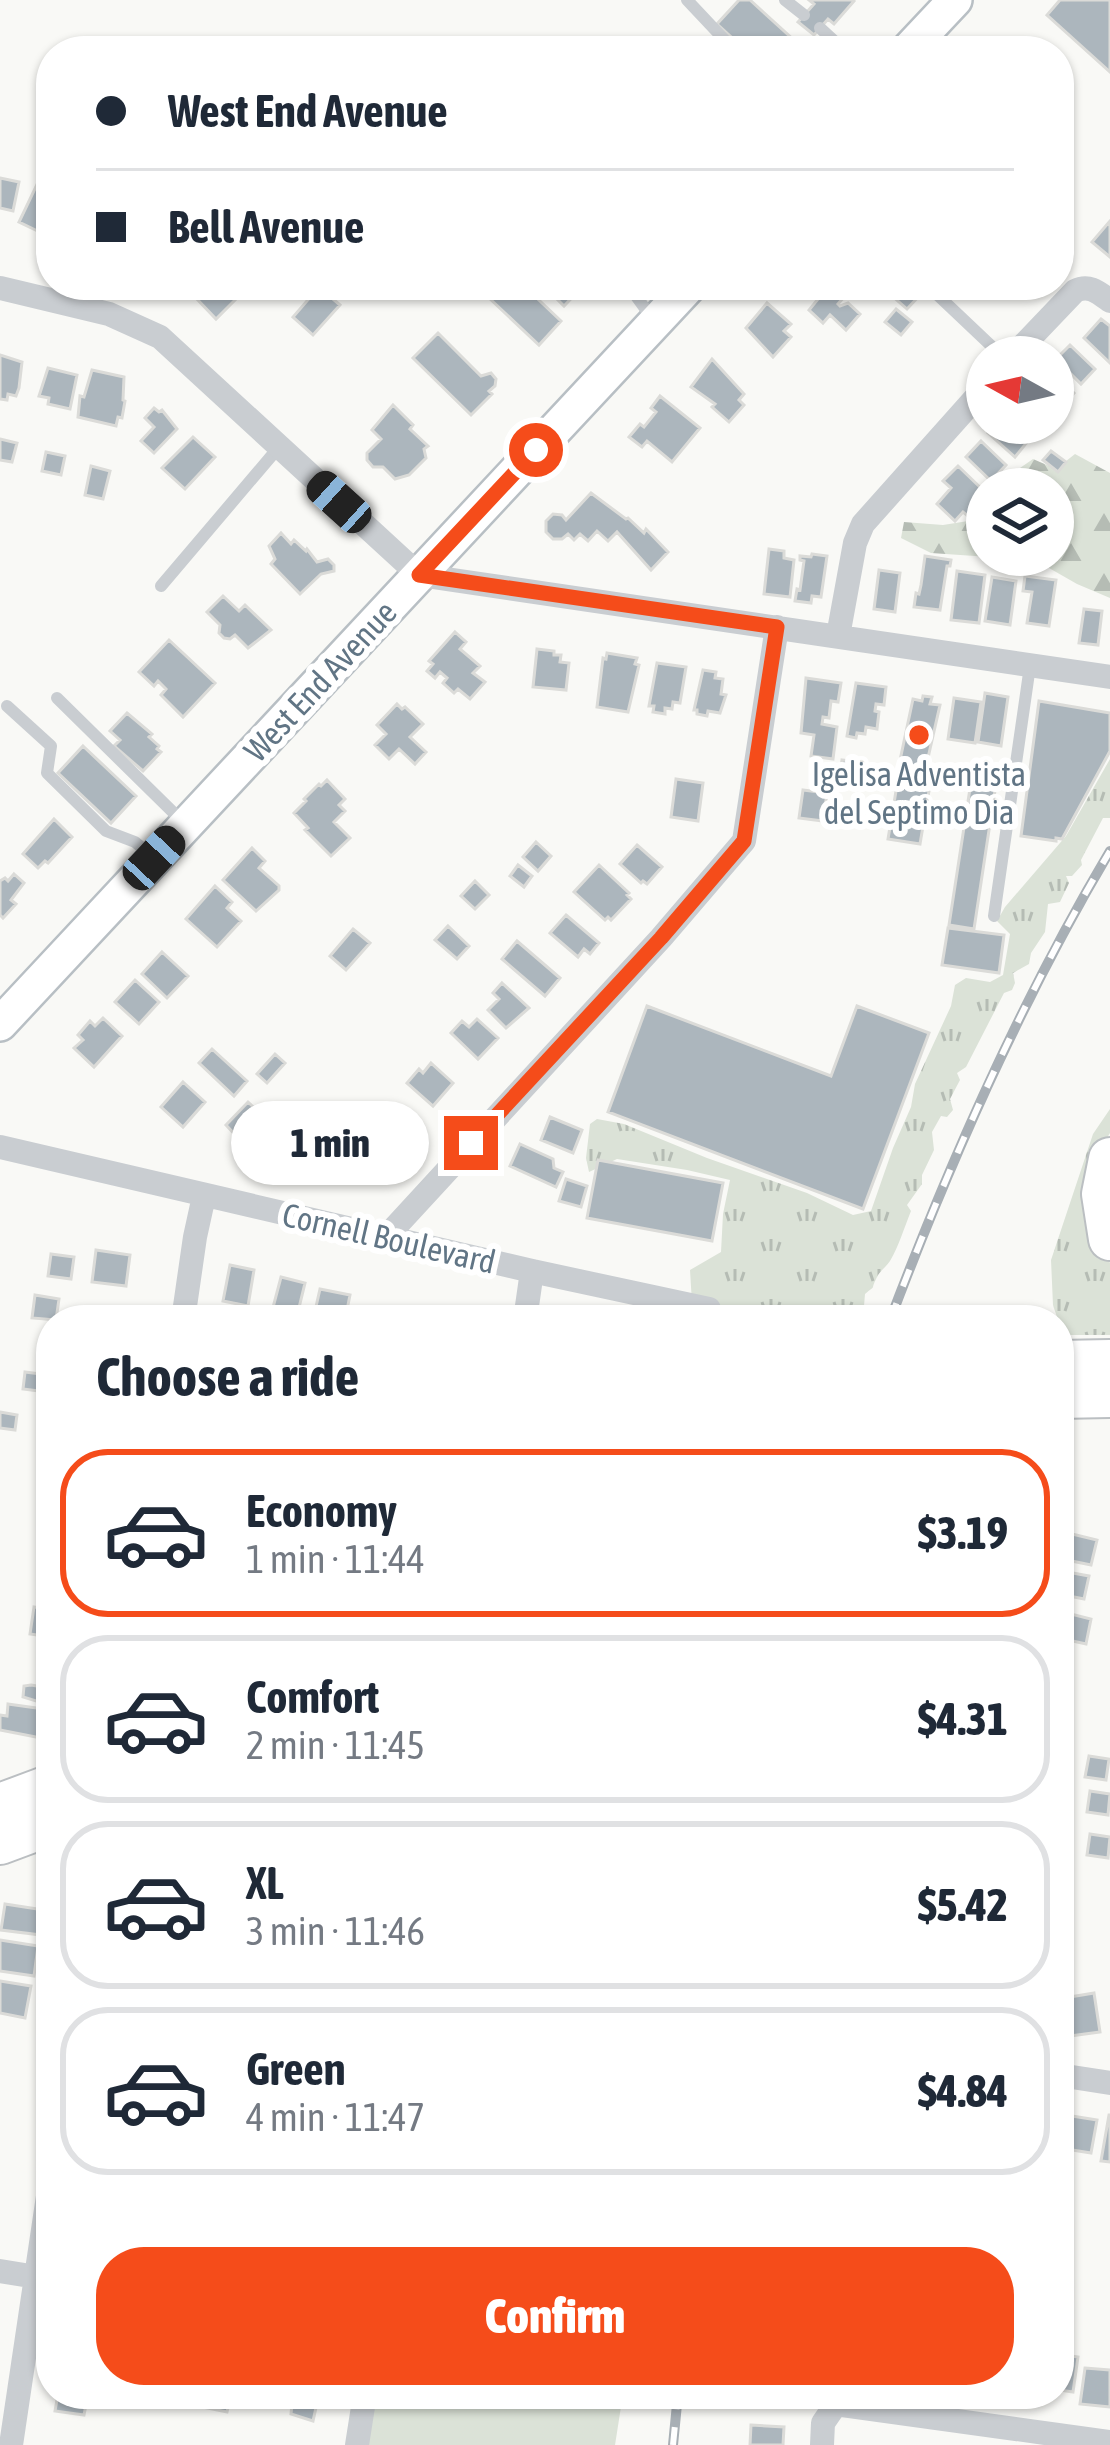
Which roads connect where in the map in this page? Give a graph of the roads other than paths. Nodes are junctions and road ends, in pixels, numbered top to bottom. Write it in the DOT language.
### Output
graph roads {
  1 [pos="687,0"];
  2 [pos="785,0"];
  3 [pos="955,0"];
  4 [pos="804,15"];
  5 [pos="820,28"];
  6 [pos="718,36"];
  7 [pos="828,36"];
  8 [pos="922,36"];
  9 [pos="0,288"];
  10 [pos="1074,292"];
  11 [pos="36,297"];
  12 [pos="50,300"];
  13 [pos="639,300"];
  14 [pos="673,300"];
  15 [pos="943,300"];
  16 [pos="1066,300"];
  17 [pos="1110,301"];
  18 [pos="655,322"];
  19 [pos="981,336"];
  20 [pos="1032,336"];
  21 [pos="966,409"];
  22 [pos="279,447"];
  23 [pos="419,575"];
  24 [pos="161,586"];
  25 [pos="777,627"];
  26 [pos="838,636"];
  27 [pos="1030,665"];
  28 [pos="1110,677"];
  29 [pos="56,698"];
  30 [pos="7,706"];
  31 [pos="186,825"];
  32 [pos="154,858"];
  33 [pos="994,916"];
  34 [pos="0,1024"];
  35 [pos="0,1148"];
  36 [pos="1110,1159"];
  37 [pos="204,1196"];
  38 [pos="386,1237"];
  39 [pos="1110,1239"];
  40 [pos="532,1271"];
  41 [pos="186,1305"];
  42 [pos="527,1305"];
  43 [pos="690,1305"];
  44 [pos="1110,1361"];
  45 [pos="1074,1362"];
  46 [pos="1074,1396"];
  47 [pos="1110,1396"];
  48 [pos="36,1792"];
  49 [pos="0,1805"];
  50 [pos="36,1830"];
  51 [pos="0,1843"];
  52 [pos="1074,2078"];
  53 [pos="1110,2084"];
  54 [pos="0,2271"];
  55 [pos="36,2277"];
  56 [pos="36,2318"];
  57 [pos="363,2409"];
  58 [pos="832,2409"];
  59 [pos="902,2409"];
  60 [pos="1110,2442"];
  61 [pos="11,2445"];
  62 [pos="357,2445"];
  63 [pos="821,2445"];
  1 -- 6 [label="lane"];
  2 -- 4 [label="lane"];
  3 -- 8 [label="street"];
  5 -- 7 [label="lane"];
  9 -- 11 [label="street"];
  10 -- 17 [label="street"];
  12 -- 22 [label="street"];
  13 -- 18 [label="lane"];
  14 -- 18 [label="street, West End Avenue"];
  15 -- 19 [label="lane"];
  16 -- 20 [label="street"];
  18 -- 23 [label="street, West End Avenue"];
  21 -- 26 [label="street"];
  22 -- 23 [label="street"];
  22 -- 24 [label="lane"];
  23 -- 25 [label="street"];
  23 -- 31 [label="street, West End Avenue"];
  25 -- 26 [label="street"];
  25 -- 38 [label="street"];
  26 -- 27 [label="street"];
  27 -- 28 [label="street"];
  27 -- 33 [label="lane"];
  29 -- 31 [label="lane"];
  30 -- 32 [label="lane"];
  31 -- 32 [label="street, West End Avenue"];
  32 -- 34 [label="street, West End Avenue"];
  35 -- 37 [label="street, Cornell Boulevard"];
  36 -- 39 [label="highway"];
  37 -- 38 [label="street, Cornell Boulevard"];
  37 -- 41 [label="street"];
  38 -- 40 [label="street, Cornell Boulevard"];
  40 -- 42 [label="street"];
  40 -- 43 [label="street, Cornell Boulevard"];
  44 -- 45 [label="highway"];
  46 -- 47 [label="highway"];
  48 -- 49 [label="highway"];
  50 -- 51 [label="highway"];
  52 -- 53 [label="street"];
  54 -- 55 [label="street"];
  56 -- 61 [label="street"];
  57 -- 62 [label="street"];
  58 -- 63 [label="street"];
  59 -- 60 [label="street"];
}
